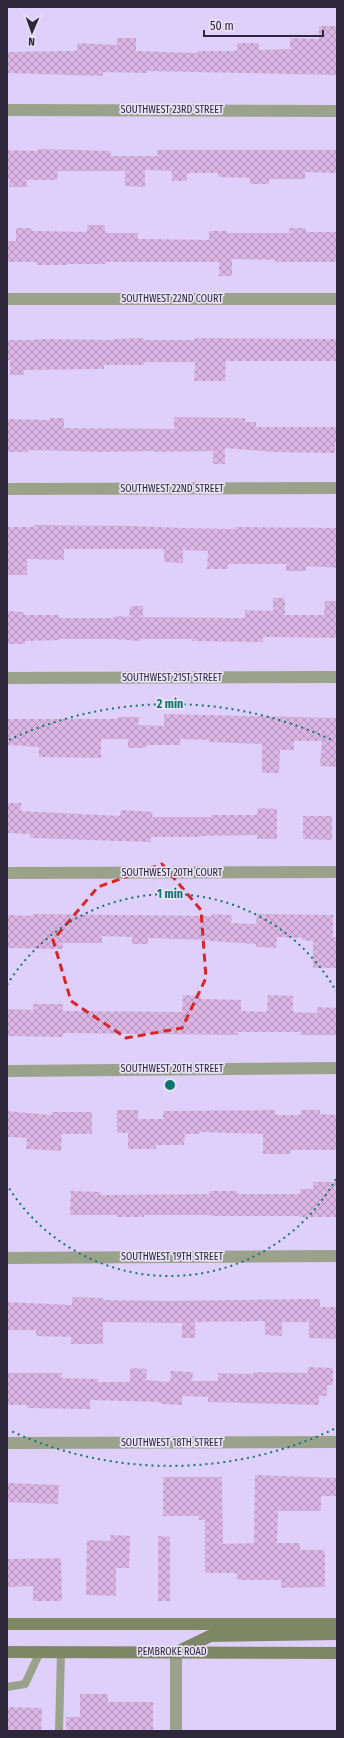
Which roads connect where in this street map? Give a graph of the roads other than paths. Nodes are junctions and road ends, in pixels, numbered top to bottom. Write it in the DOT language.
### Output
graph roads {
  1 [pos="7,110"];
  2 [pos="337,110"];
  3 [pos="7,299"];
  4 [pos="337,299"];
  5 [pos="337,488"];
  6 [pos="7,489"];
  7 [pos="337,677"];
  8 [pos="7,678"];
  9 [pos="337,872"];
  10 [pos="7,873"];
  11 [pos="337,1068"];
  12 [pos="7,1071"];
  13 [pos="337,1256"];
  14 [pos="7,1258"];
  15 [pos="337,1442"];
  16 [pos="7,1444"];
  17 [pos="7,1624"];
  18 [pos="337,1624"];
  19 [pos="337,1634"];
  20 [pos="7,1652"];
  21 [pos="40,1652"];
  22 [pos="61,1652"];
  23 [pos="176,1652"];
  24 [pos="337,1653"];
  25 [pos="7,1687"];
  26 [pos="59,1731"];
  27 [pos="176,1731"];
  1 -- 2 [label="street, SOUTHWEST 23RD STREET"];
  3 -- 4 [label="street, SOUTHWEST 22ND COURT"];
  5 -- 6 [label="street, SOUTHWEST 22ND STREET"];
  7 -- 8 [label="street, SOUTHWEST 21ST STREET"];
  9 -- 10 [label="street, SOUTHWEST 20TH COURT"];
  11 -- 12 [label="street, SOUTHWEST 20TH STREET"];
  13 -- 14 [label="street, SOUTHWEST 19TH STREET"];
  15 -- 16 [label="street, SOUTHWEST 18TH STREET"];
  17 -- 18 [label="main road"];
  19 -- 23 [label="main road"];
  20 -- 21 [label="main road, PEMBROKE ROAD"];
  21 -- 22 [label="main road, PEMBROKE ROAD"];
  21 -- 25 [label="lane"];
  22 -- 23 [label="main road, PEMBROKE ROAD"];
  22 -- 26 [label="lane"];
  23 -- 24 [label="main road, PEMBROKE ROAD"];
  23 -- 27 [label="street"];
}
